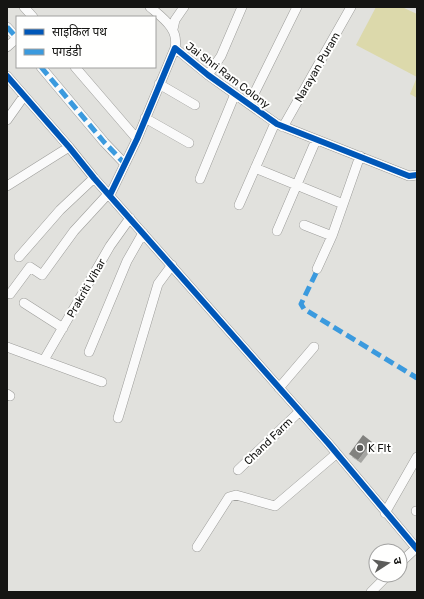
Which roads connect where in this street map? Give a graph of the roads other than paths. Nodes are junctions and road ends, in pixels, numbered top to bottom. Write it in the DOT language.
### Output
graph roads {
  1 [pos="24,7"];
  2 [pos="184,7"];
  3 [pos="242,7"];
  4 [pos="297,7"];
  5 [pos="351,7"];
  6 [pos="154,8"];
  7 [pos="32,16"];
  8 [pos="7,26"];
  9 [pos="173,29"];
  10 [pos="16,37"];
  11 [pos="16,39"];
  12 [pos="7,47"];
  13 [pos="175,48"];
  14 [pos="42,68"];
  15 [pos="76,68"];
  16 [pos="208,75"];
  17 [pos="7,76"];
  18 [pos="159,84"];
  19 [pos="235,94"];
  20 [pos="24,96"];
  21 [pos="249,104"];
  22 [pos="195,105"];
  23 [pos="145,118"];
  24 [pos="7,120"];
  25 [pos="279,125"];
  26 [pos="137,139"];
  27 [pos="316,140"];
  28 [pos="189,143"];
  29 [pos="69,147"];
  30 [pos="360,156"];
  31 [pos="125,164"];
  32 [pos="255,168"];
  33 [pos="417,175"];
  34 [pos="94,178"];
  35 [pos="200,179"];
  36 [pos="7,186"];
  37 [pos="296,186"];
  38 [pos="109,194"];
  39 [pos="343,204"];
  40 [pos="239,205"];
  41 [pos="130,218"];
  42 [pos="304,225"];
  43 [pos="277,231"];
  44 [pos="143,233"];
  45 [pos="332,236"];
  46 [pos="18,257"];
  47 [pos="172,266"];
  48 [pos="317,269"];
  49 [pos="10,294"];
  50 [pos="24,303"];
  51 [pos="63,328"];
  52 [pos="7,347"];
  53 [pos="314,347"];
  54 [pos="89,352"];
  55 [pos="44,360"];
  56 [pos="102,382"];
  57 [pos="279,388"];
  58 [pos="299,412"];
  59 [pos="118,418"];
  60 [pos="336,454"];
  61 [pos="417,457"];
  62 [pos="238,470"];
  63 [pos="385,513"];
  64 [pos="196,547"];
  65 [pos="416,549"];
  66 [pos="408,556"];
  67 [pos="380,583"];
  68 [pos="371,592"];
  1 -- 7 [label="street"];
  2 -- 9 [label="street"];
  3 -- 16 [label="street"];
  4 -- 21 [label="street"];
  5 -- 25 [label="street, Narayan Puram"];
  6 -- 9 [label="street"];
  8 -- 10 [label="street"];
  9 -- 13 [label="street"];
  11 -- 12 [label="street"];
  13 -- 16 [label="street, Jai Shri Ram Colony"];
  13 -- 18 [label="street, Jai Shri Ram Colony"];
  14 -- 31 [label="street"];
  15 -- 26 [label="street"];
  16 -- 19 [label="street, Jai Shri Ram Colony"];
  17 -- 20 [label="street"];
  18 -- 22 [label="street"];
  18 -- 23 [label="street, Jai Shri Ram Colony"];
  19 -- 21 [label="street, Jai Shri Ram Colony"];
  19 -- 35 [label="street"];
  20 -- 24 [label="street"];
  20 -- 29 [label="street"];
  21 -- 25 [label="street, Jai Shri Ram Colony"];
  23 -- 26 [label="street, Jai Shri Ram Colony"];
  23 -- 28 [label="street"];
  25 -- 27 [label="street, Jai Shri Ram Colony"];
  25 -- 32 [label="street, Narayan Puram"];
  26 -- 31 [label="street, Jai Shri Ram Colony"];
  27 -- 30 [label="street, Jai Shri Ram Colony"];
  27 -- 37 [label="street"];
  29 -- 34 [label="street"];
  29 -- 36 [label="street"];
  30 -- 33 [label="street, Jai Shri Ram Colony"];
  30 -- 39 [label="street"];
  31 -- 38 [label="street, Jai Shri Ram Colony"];
  32 -- 37 [label="street"];
  32 -- 40 [label="street, Narayan Puram"];
  34 -- 38 [label="street"];
  34 -- 46 [label="street"];
  37 -- 39 [label="street"];
  37 -- 43 [label="street"];
  38 -- 41 [label="street"];
  38 -- 49 [label="street, Jai Shri Ram Colony"];
  39 -- 45 [label="street"];
  41 -- 44 [label="street"];
  41 -- 51 [label="street, Prakriti Vihar"];
  42 -- 45 [label="street"];
  44 -- 47 [label="street"];
  44 -- 54 [label="street"];
  45 -- 48 [label="street"];
  47 -- 57 [label="street"];
  47 -- 59 [label="street"];
  50 -- 51 [label="street"];
  51 -- 55 [label="street, Prakriti Vihar"];
  52 -- 55 [label="street"];
  53 -- 57 [label="street"];
  55 -- 56 [label="street"];
  57 -- 58 [label="street"];
  58 -- 60 [label="street"];
  58 -- 62 [label="street, Chand Farm"];
  60 -- 63 [label="street"];
  60 -- 64 [label="street"];
  61 -- 63 [label="street"];
  63 -- 65 [label="street"];
  65 -- 66 [label="street"];
  67 -- 68 [label="street"];
}
